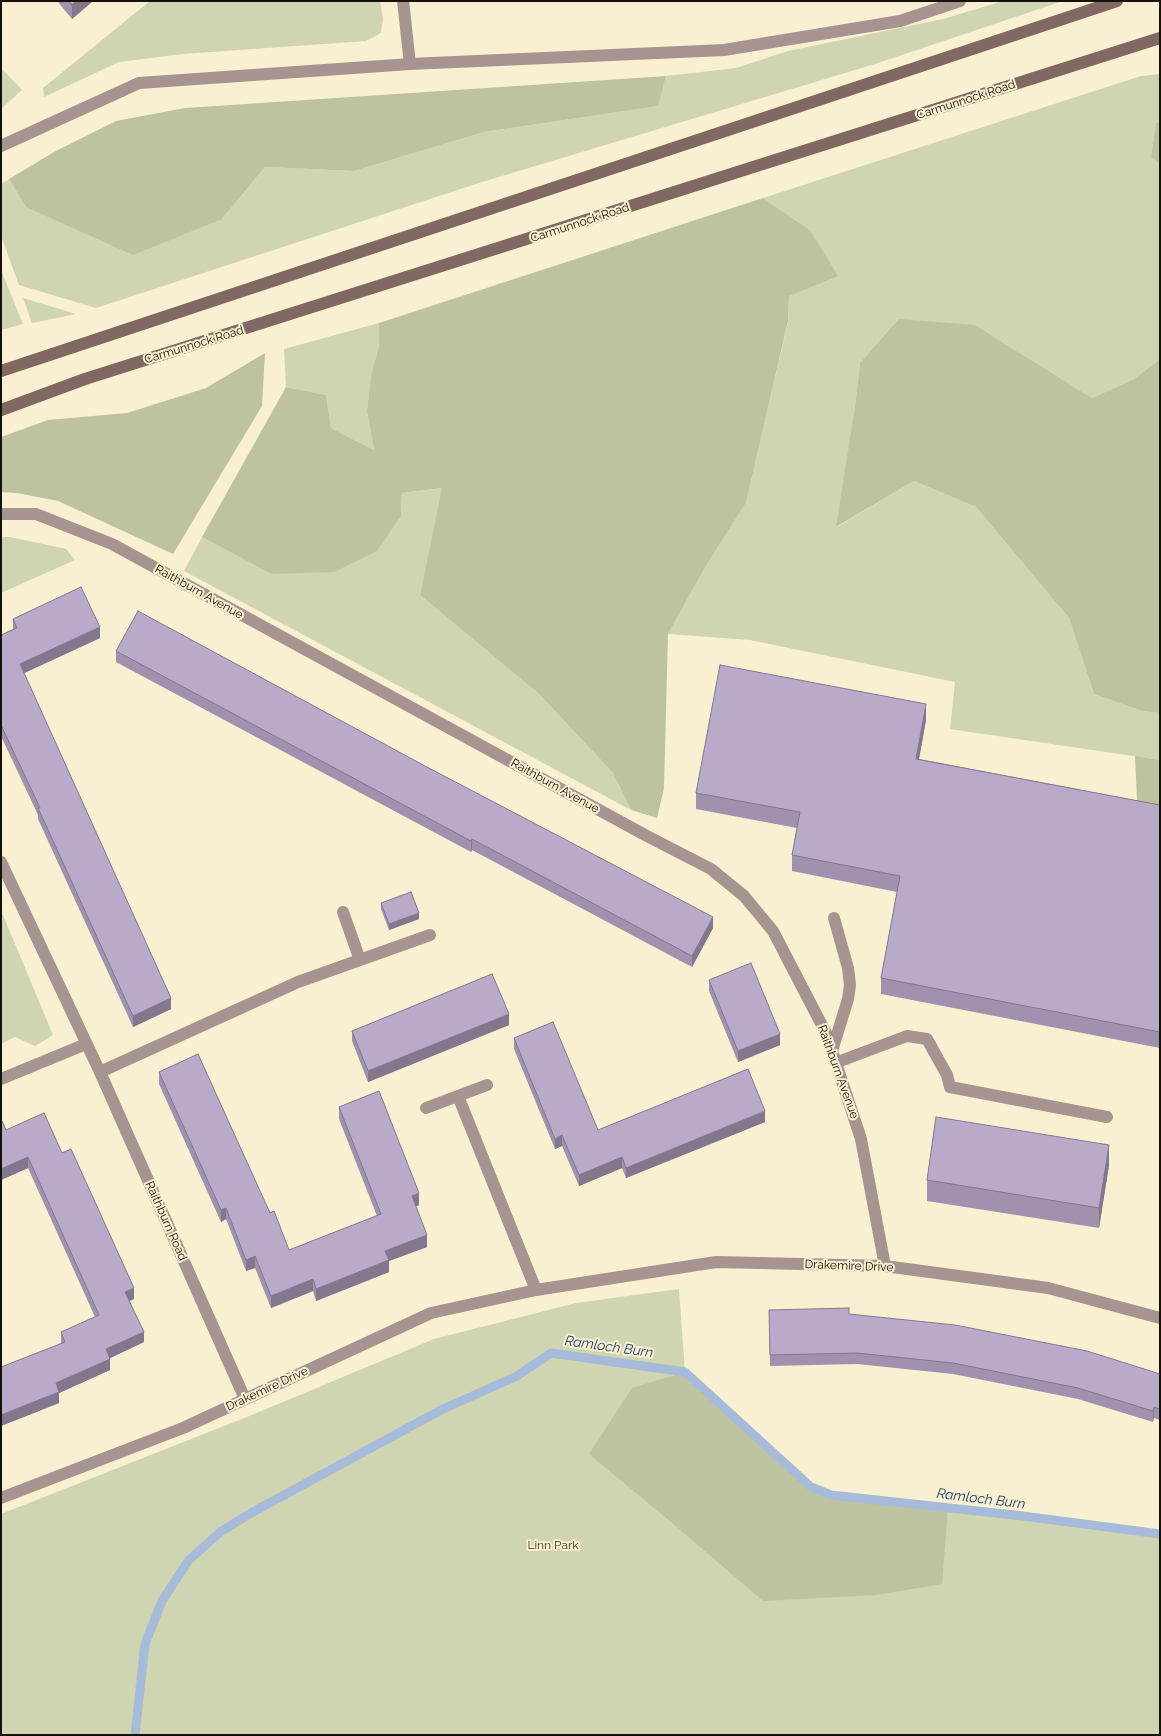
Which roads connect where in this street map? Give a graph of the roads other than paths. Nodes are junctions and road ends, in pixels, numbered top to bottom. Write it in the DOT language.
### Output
graph roads {
  1 [pos="403,1"];
  2 [pos="960,1"];
  3 [pos="1118,1"];
  4 [pos="1160,38"];
  5 [pos="410,64"];
  6 [pos="1,146"];
  7 [pos="1,371"];
  8 [pos="1,410"];
  9 [pos="1,514"];
  10 [pos="1,862"];
  11 [pos="6,887"];
  12 [pos="343,912"];
  13 [pos="834,918"];
  14 [pos="430,935"];
  15 [pos="360,960"];
  16 [pos="86,1044"];
  17 [pos="833,1057"];
  18 [pos="100,1072"];
  19 [pos="1,1079"];
  20 [pos="487,1085"];
  21 [pos="458,1096"];
  22 [pos="426,1108"];
  23 [pos="1108,1118"];
  24 [pos="885,1266"];
  25 [pos="536,1290"];
  26 [pos="1160,1318"];
  27 [pos="245,1398"];
  28 [pos="1,1498"];
  1 -- 5 [label="street"];
  2 -- 5 [label="street"];
  3 -- 7 [label="main road"];
  4 -- 8 [label="main road, Carmunnock Road"];
  5 -- 6 [label="street"];
  9 -- 17 [label="street, Raithburn Avenue"];
  10 -- 11 [label="street, Raithburn Road"];
  11 -- 16 [label="street, Raithburn Road"];
  12 -- 15 [label="street"];
  13 -- 17 [label="street"];
  14 -- 15 [label="street"];
  15 -- 18 [label="street"];
  16 -- 18 [label="street, Raithburn Road"];
  16 -- 19 [label="street"];
  17 -- 23 [label="street"];
  17 -- 24 [label="street, Raithburn Avenue"];
  18 -- 27 [label="street, Raithburn Road"];
  20 -- 21 [label="street"];
  21 -- 22 [label="street"];
  21 -- 25 [label="street"];
  24 -- 25 [label="street, Drakemire Drive"];
  24 -- 26 [label="street, Drakemire Drive"];
  25 -- 27 [label="street, Drakemire Drive"];
  27 -- 28 [label="street, Drakemire Drive"];
}
